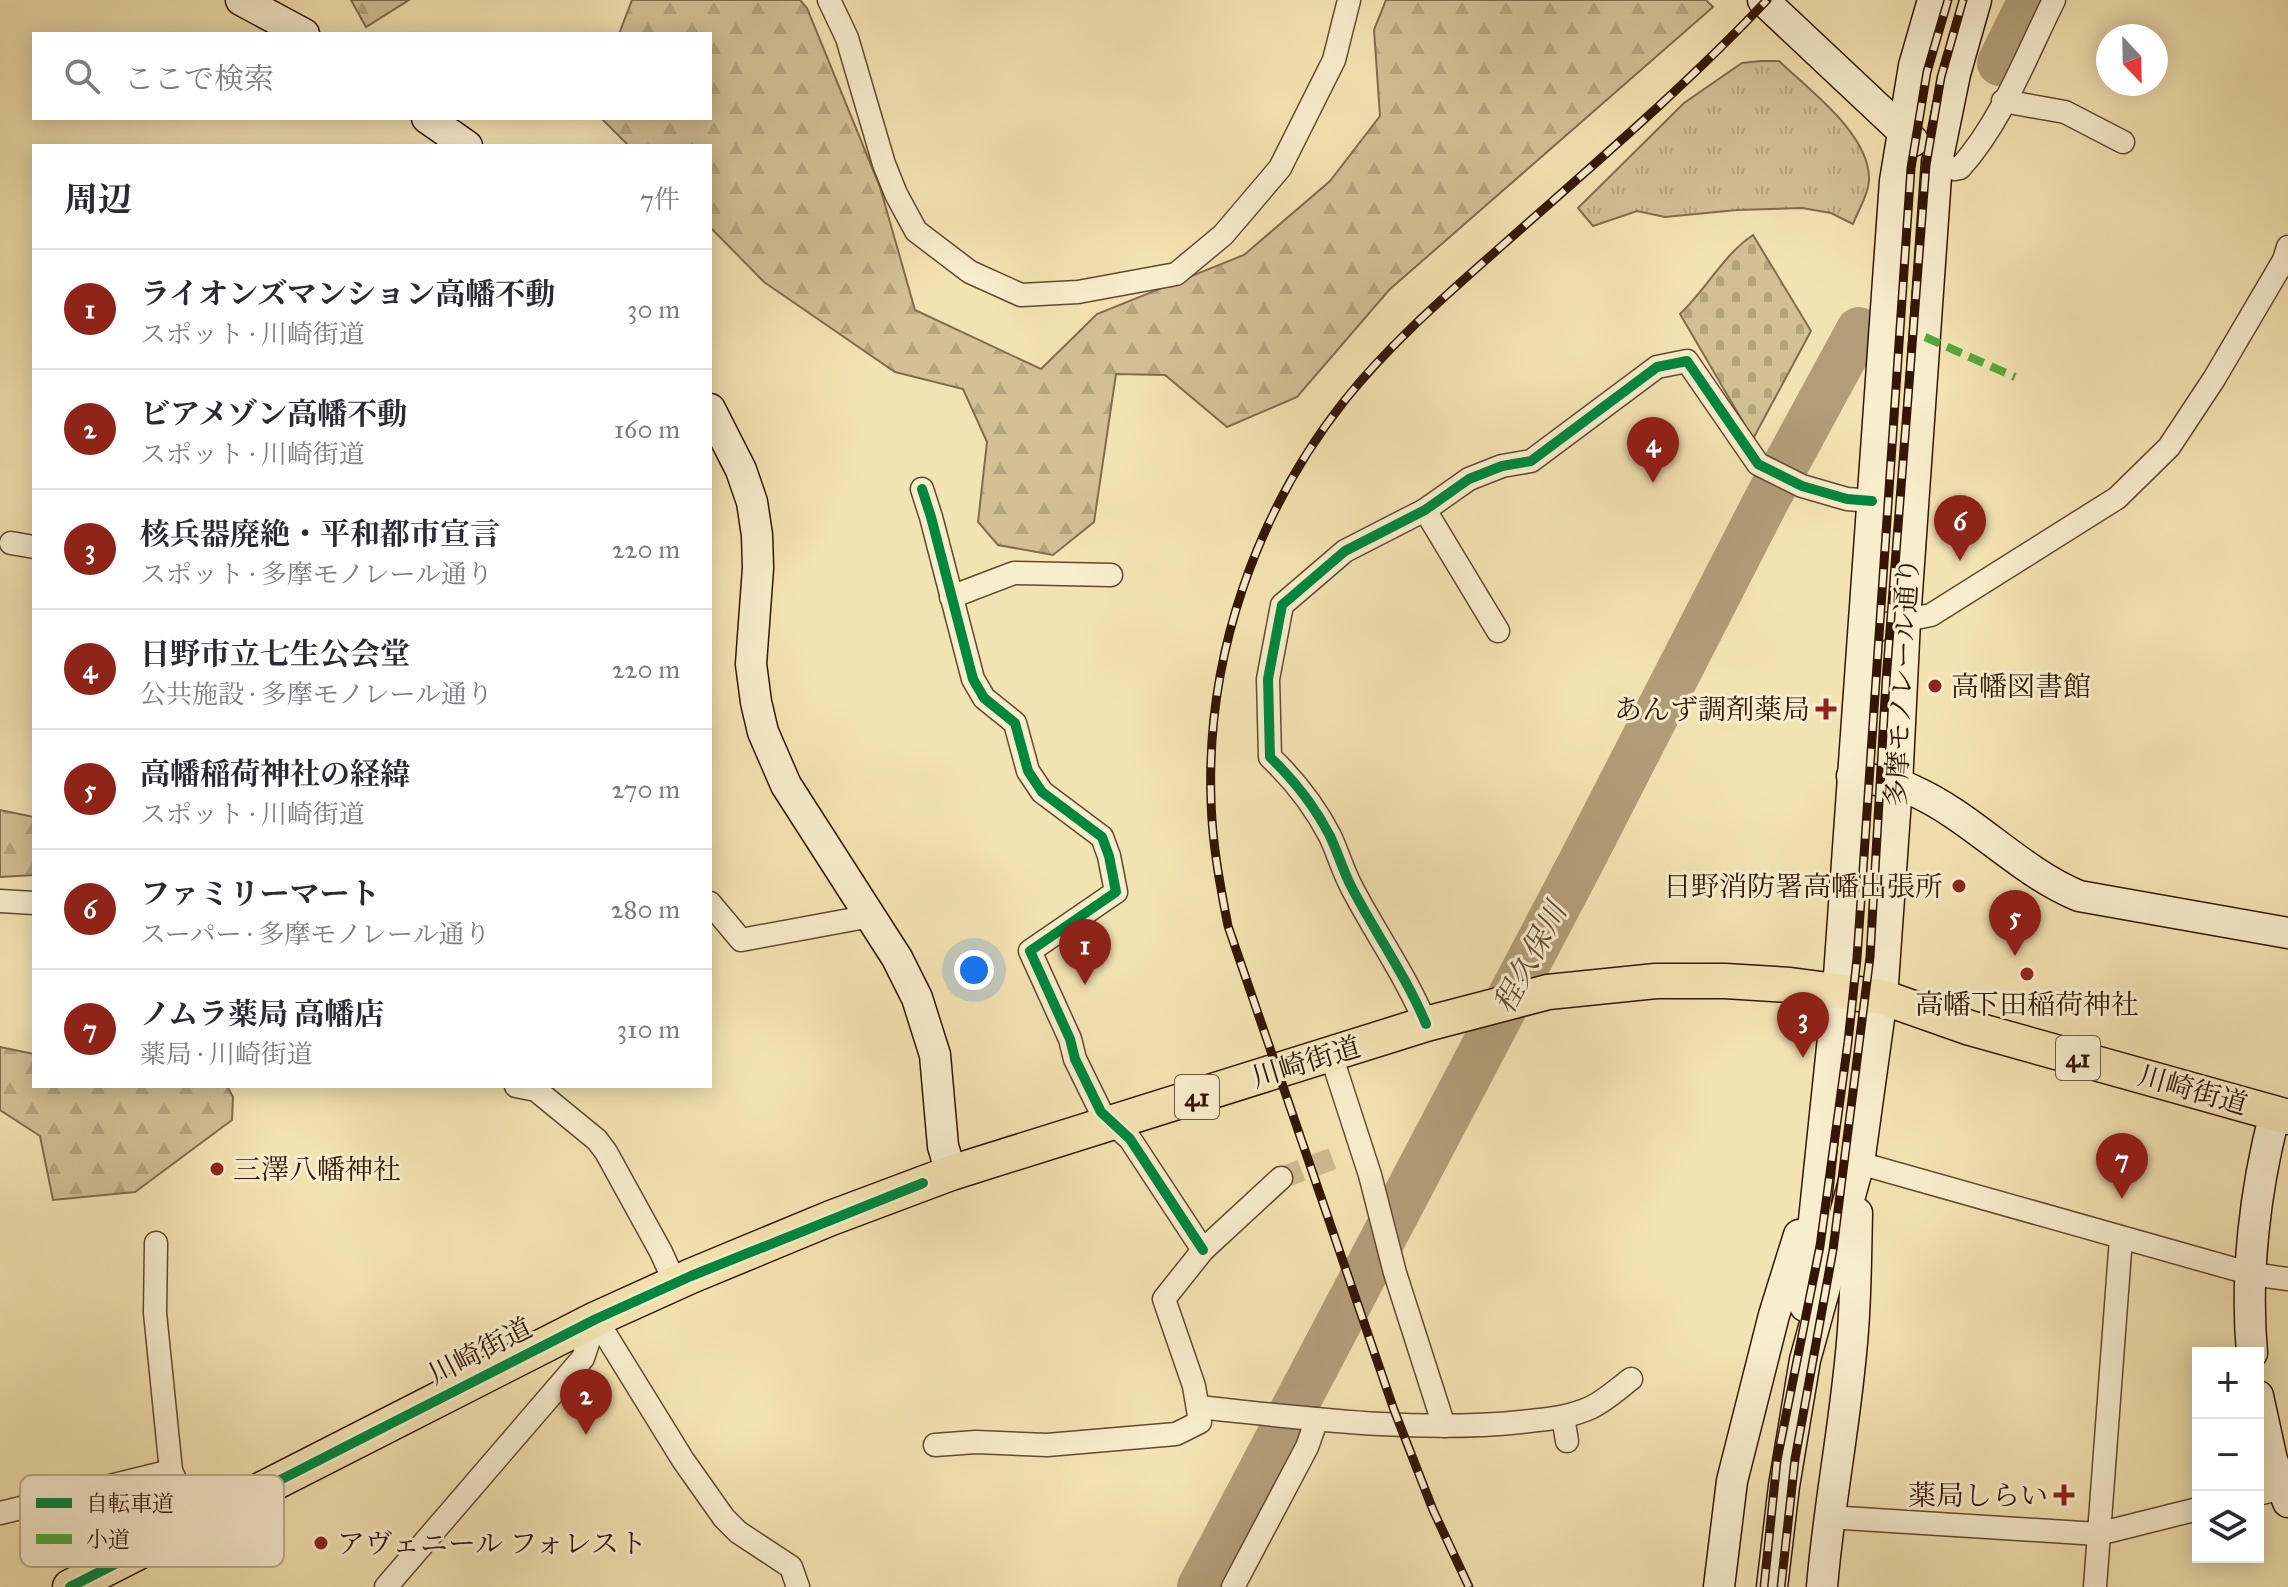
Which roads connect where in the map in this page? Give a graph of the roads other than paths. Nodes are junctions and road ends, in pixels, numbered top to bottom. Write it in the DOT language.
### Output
graph roads {
  1 [pos="241,0"];
  2 [pos="829,0"];
  3 [pos="1349,0"];
  4 [pos="1763,0"];
  5 [pos="1933,0"];
  6 [pos="1976,0"];
  7 [pos="2054,0"];
  8 [pos="300,32"];
  9 [pos="2003,101"];
  10 [pos="430,120"];
  11 [pos="1902,130"];
  12 [pos="2123,142"];
  13 [pos="464,144"];
  14 [pos="1937,162"];
  15 [pos="2287,257"];
  16 [pos="712,413"];
  17 [pos="922,489"];
  18 [pos="1872,501"];
  19 [pos="1425,510"];
  20 [pos="11,543"];
  21 [pos="32,547"];
  22 [pos="1111,575"];
  23 [pos="951,597"];
  24 [pos="1905,621"];
  25 [pos="1498,631"];
  26 [pos="1861,646"];
  27 [pos="1852,776"];
  28 [pos="1897,785"];
  29 [pos="0,901"];
  30 [pos="32,903"];
  31 [pos="712,905"];
  32 [pos="871,916"];
  33 [pos="2288,933"];
  34 [pos="1838,990"];
  35 [pos="1882,997"];
  36 [pos="1426,1024"];
  37 [pos="1331,1055"];
  38 [pos="526,1088"];
  39 [pos="2282,1115"];
  40 [pos="1113,1123"];
  41 [pos="1859,1163"];
  42 [pos="951,1173"];
  43 [pos="1281,1178"];
  44 [pos="1817,1181"];
  45 [pos="2121,1238"];
  46 [pos="156,1243"];
  47 [pos="1203,1250"];
  48 [pos="2252,1274"];
  49 [pos="2288,1279"];
  50 [pos="675,1283"];
  51 [pos="596,1319"];
  52 [pos="2252,1347"];
  53 [pos="1805,1360"];
  54 [pos="1631,1379"];
  55 [pos="1198,1407"];
  56 [pos="1563,1417"];
  57 [pos="1317,1419"];
  58 [pos="2263,1419"];
  59 [pos="1444,1426"];
  60 [pos="1567,1441"];
  61 [pos="935,1445"];
  62 [pos="171,1471"];
  63 [pos="155,1475"];
  64 [pos="173,1475"];
  65 [pos="284,1478"];
  66 [pos="2279,1492"];
  67 [pos="20,1508"];
  68 [pos="2192,1510"];
  69 [pos="0,1513"];
  70 [pos="1828,1517"];
  71 [pos="2098,1534"];
  72 [pos="109,1567"];
  73 [pos="391,1585"];
  74 [pos="70,1587"];
  75 [pos="798,1587"];
  76 [pos="1233,1587"];
  77 [pos="1719,1587"];
  78 [pos="1772,1587"];
  79 [pos="1822,1587"];
  80 [pos="2095,1587"];
  1 -- 8 [label="main road"];
  2 -- 3 [label="street"];
  4 -- 11 [label="main road"];
  5 -- 11 [label="main road, 多摩モノレール通り"];
  6 -- 14 [label="main road, 多摩モノレール通り"];
  7 -- 9 [label="street"];
  9 -- 12 [label="street"];
  9 -- 14 [label="street"];
  10 -- 13 [label="main road"];
  11 -- 14 [label="main road"];
  11 -- 18 [label="main road, 多摩モノレール通り"];
  14 -- 24 [label="main road, 多摩モノレール通り"];
  15 -- 24 [label="street"];
  16 -- 32 [label="main road"];
  17 -- 23 [label="street"];
  18 -- 19 [label="street"];
  18 -- 26 [label="main road, 多摩モノレール通り"];
  19 -- 25 [label="street"];
  19 -- 36 [label="street"];
  20 -- 21 [label="street"];
  22 -- 23 [label="street"];
  23 -- 40 [label="street"];
  24 -- 26 [label="street"];
  24 -- 28 [label="main road, 多摩モノレール通り"];
  26 -- 27 [label="main road, 多摩モノレール通り"];
  27 -- 28 [label="main road"];
  27 -- 34 [label="main road, 多摩モノレール通り"];
  28 -- 33 [label="main road"];
  28 -- 35 [label="main road, 多摩モノレール通り"];
  29 -- 30 [label="street"];
  31 -- 32 [label="street"];
  32 -- 42 [label="main road"];
  34 -- 35 [label="main road, 川崎街道 / 41"];
  34 -- 36 [label="main road, 川崎街道 / 41"];
  34 -- 44 [label="main road, 多摩モノレール通り"];
  35 -- 39 [label="main road, 川崎街道 / 41"];
  35 -- 41 [label="main road, 多摩モノレール通り"];
  36 -- 37 [label="main road, 川崎街道 / 41"];
  37 -- 40 [label="main road, 川崎街道 / 41"];
  37 -- 59 [label="street"];
  38 -- 50 [label="street"];
  39 -- 48 [label="main road"];
  40 -- 42 [label="main road, 川崎街道 / 41"];
  40 -- 47 [label="street"];
  41 -- 45 [label="street"];
  41 -- 53 [label="main road, 多摩モノレール通り"];
  41 -- 70 [label="main road"];
  42 -- 50 [label="main road, 川崎街道 / 41"];
  43 -- 47 [label="street"];
  44 -- 53 [label="main road, 多摩モノレール通り"];
  44 -- 77 [label="main road"];
  45 -- 48 [label="street"];
  45 -- 71 [label="street"];
  46 -- 62 [label="street"];
  47 -- 55 [label="street"];
  48 -- 49 [label="street"];
  48 -- 52 [label="main road"];
  50 -- 51 [label="main road, 川崎街道 / 41"];
  51 -- 65 [label="main road, 川崎街道 / 41"];
  51 -- 73 [label="street"];
  51 -- 75 [label="street"];
  53 -- 78 [label="main road, 多摩モノレール通り"];
  54 -- 56 [label="street"];
  55 -- 57 [label="street"];
  55 -- 61 [label="street"];
  56 -- 59 [label="street"];
  56 -- 60 [label="street"];
  57 -- 59 [label="street"];
  57 -- 76 [label="street"];
  58 -- 66 [label="main road"];
  62 -- 63 [label="street"];
  62 -- 64 [label="street"];
  67 -- 69 [label="street"];
  68 -- 71 [label="street"];
  70 -- 71 [label="street"];
  70 -- 79 [label="main road"];
  71 -- 80 [label="street"];
  72 -- 74 [label="main road, 川崎街道 / 41"];
}
